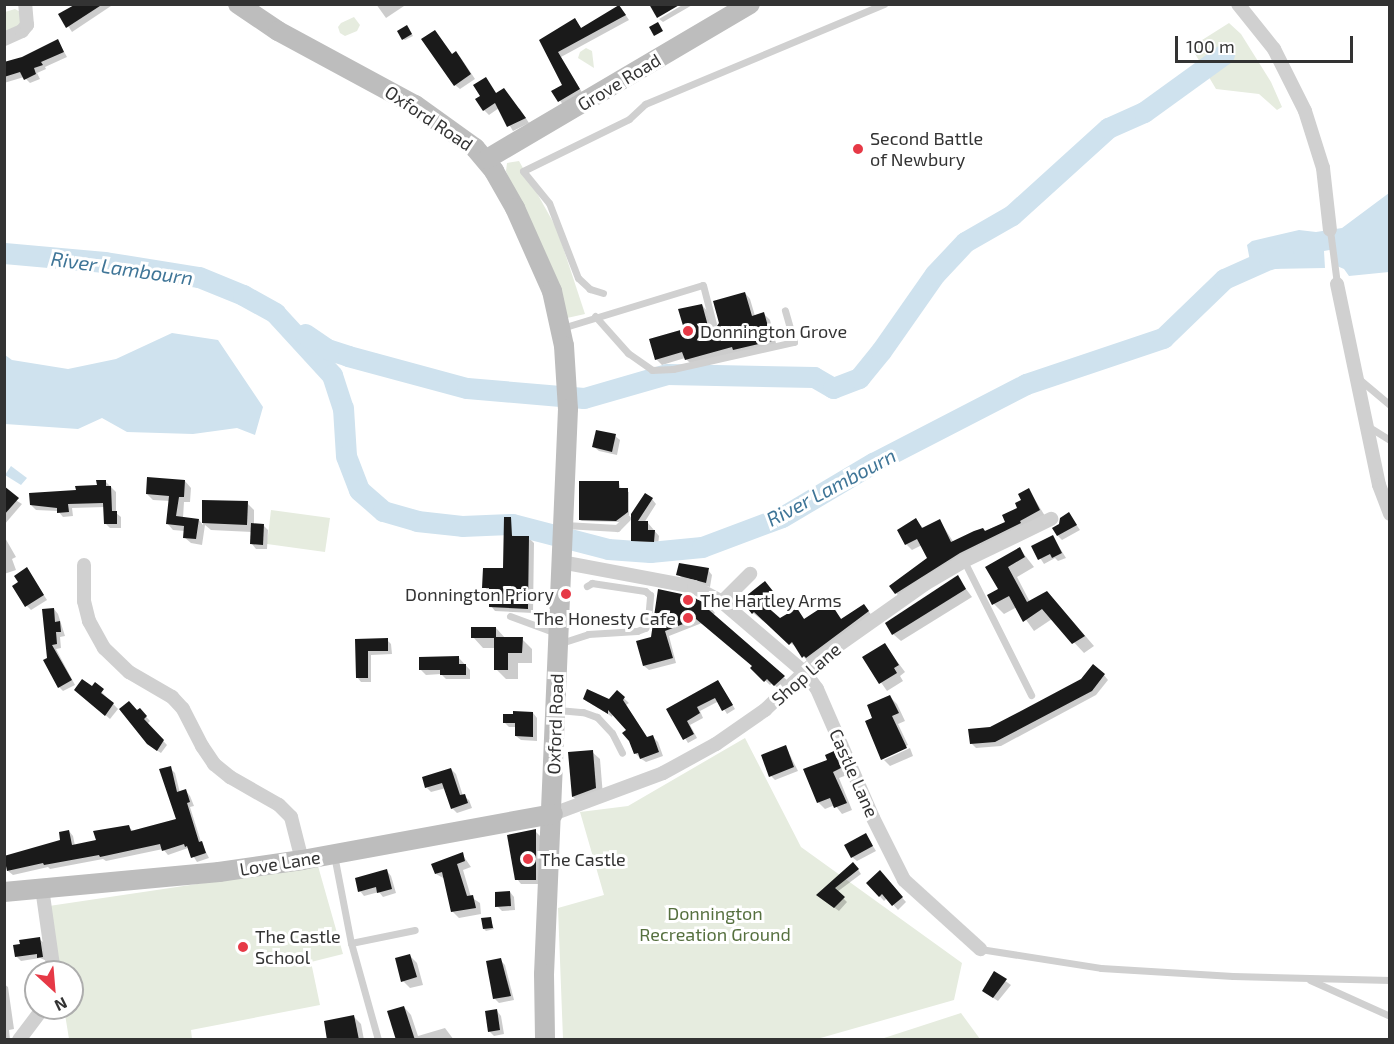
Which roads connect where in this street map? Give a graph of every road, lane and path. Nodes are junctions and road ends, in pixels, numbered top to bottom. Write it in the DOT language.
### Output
graph roads {
  1 [pos="25,4"];
  2 [pos="238,4"];
  3 [pos="750,4"];
  4 [pos="884,4"];
  5 [pos="1238,4"];
  6 [pos="4,39"];
  7 [pos="487,159"];
  8 [pos="1330,230"];
  9 [pos="1337,284"];
  10 [pos="603,292"];
  11 [pos="785,310"];
  12 [pos="595,316"];
  13 [pos="713,324"];
  14 [pos="561,328"];
  15 [pos="1356,377"];
  16 [pos="1389,405"];
  17 [pos="1366,426"];
  18 [pos="1389,440"];
  19 [pos="1389,514"];
  20 [pos="627,518"];
  21 [pos="1051,519"];
  22 [pos="562,541"];
  23 [pos="964,561"];
  24 [pos="84,565"];
  25 [pos="750,574"];
  26 [pos="587,586"];
  27 [pos="722,602"];
  28 [pos="510,616"];
  29 [pos="558,639"];
  30 [pos="805,673"];
  31 [pos="1031,695"];
  32 [pos="555,710"];
  33 [pos="622,753"];
  34 [pos="553,814"];
  35 [pos="333,854"];
  36 [pos="302,860"];
  37 [pos="42,888"];
  38 [pos="4,892"];
  39 [pos="415,930"];
  40 [pos="351,943"];
  41 [pos="980,950"];
  42 [pos="52,960"];
  43 [pos="1305,978"];
  44 [pos="1389,980"];
  45 [pos="1389,1016"];
  46 [pos="34,1020"];
  47 [pos="19,1040"];
  48 [pos="378,1040"];
  49 [pos="545,1040"];
  1 -- 6 [label="street"];
  2 -- 7 [label="main road, Oxford Road"];
  3 -- 7 [label="main road, Grove Road"];
  4 -- 10 [label="lane"];
  5 -- 8 [label="street"];
  7 -- 14 [label="main road, Oxford Road"];
  8 -- 9 [label="lane"];
  9 -- 15 [label="street"];
  11 -- 12 [label="lane"];
  12 -- 13 [label="lane"];
  12 -- 14 [label="lane"];
  14 -- 22 [label="main road, Oxford Road"];
  15 -- 16 [label="lane"];
  15 -- 17 [label="street"];
  17 -- 18 [label="lane"];
  17 -- 19 [label="street"];
  20 -- 22 [label="lane"];
  21 -- 23 [label="street, Shop Lane"];
  22 -- 27 [label="street, Castle Lane"];
  22 -- 29 [label="main road, Oxford Road"];
  23 -- 30 [label="street, Shop Lane"];
  23 -- 31 [label="lane"];
  24 -- 36 [label="street"];
  25 -- 27 [label="street"];
  26 -- 29 [label="lane"];
  27 -- 30 [label="street, Castle Lane"];
  28 -- 29 [label="lane"];
  29 -- 32 [label="main road, Oxford Road"];
  30 -- 34 [label="street, Shop Lane"];
  30 -- 41 [label="street, Castle Lane"];
  32 -- 33 [label="lane"];
  32 -- 34 [label="main road, Oxford Road"];
  34 -- 35 [label="main road, Love Lane"];
  34 -- 49 [label="main road, Oxford Road"];
  35 -- 36 [label="main road, Love Lane"];
  35 -- 40 [label="lane"];
  36 -- 37 [label="main road, Love Lane"];
  37 -- 38 [label="main road, Love Lane"];
  37 -- 42 [label="street"];
  39 -- 40 [label="lane"];
  40 -- 48 [label="lane"];
  41 -- 43 [label="lane"];
  43 -- 44 [label="lane"];
  43 -- 45 [label="lane"];
  46 -- 47 [label="street"];
}
